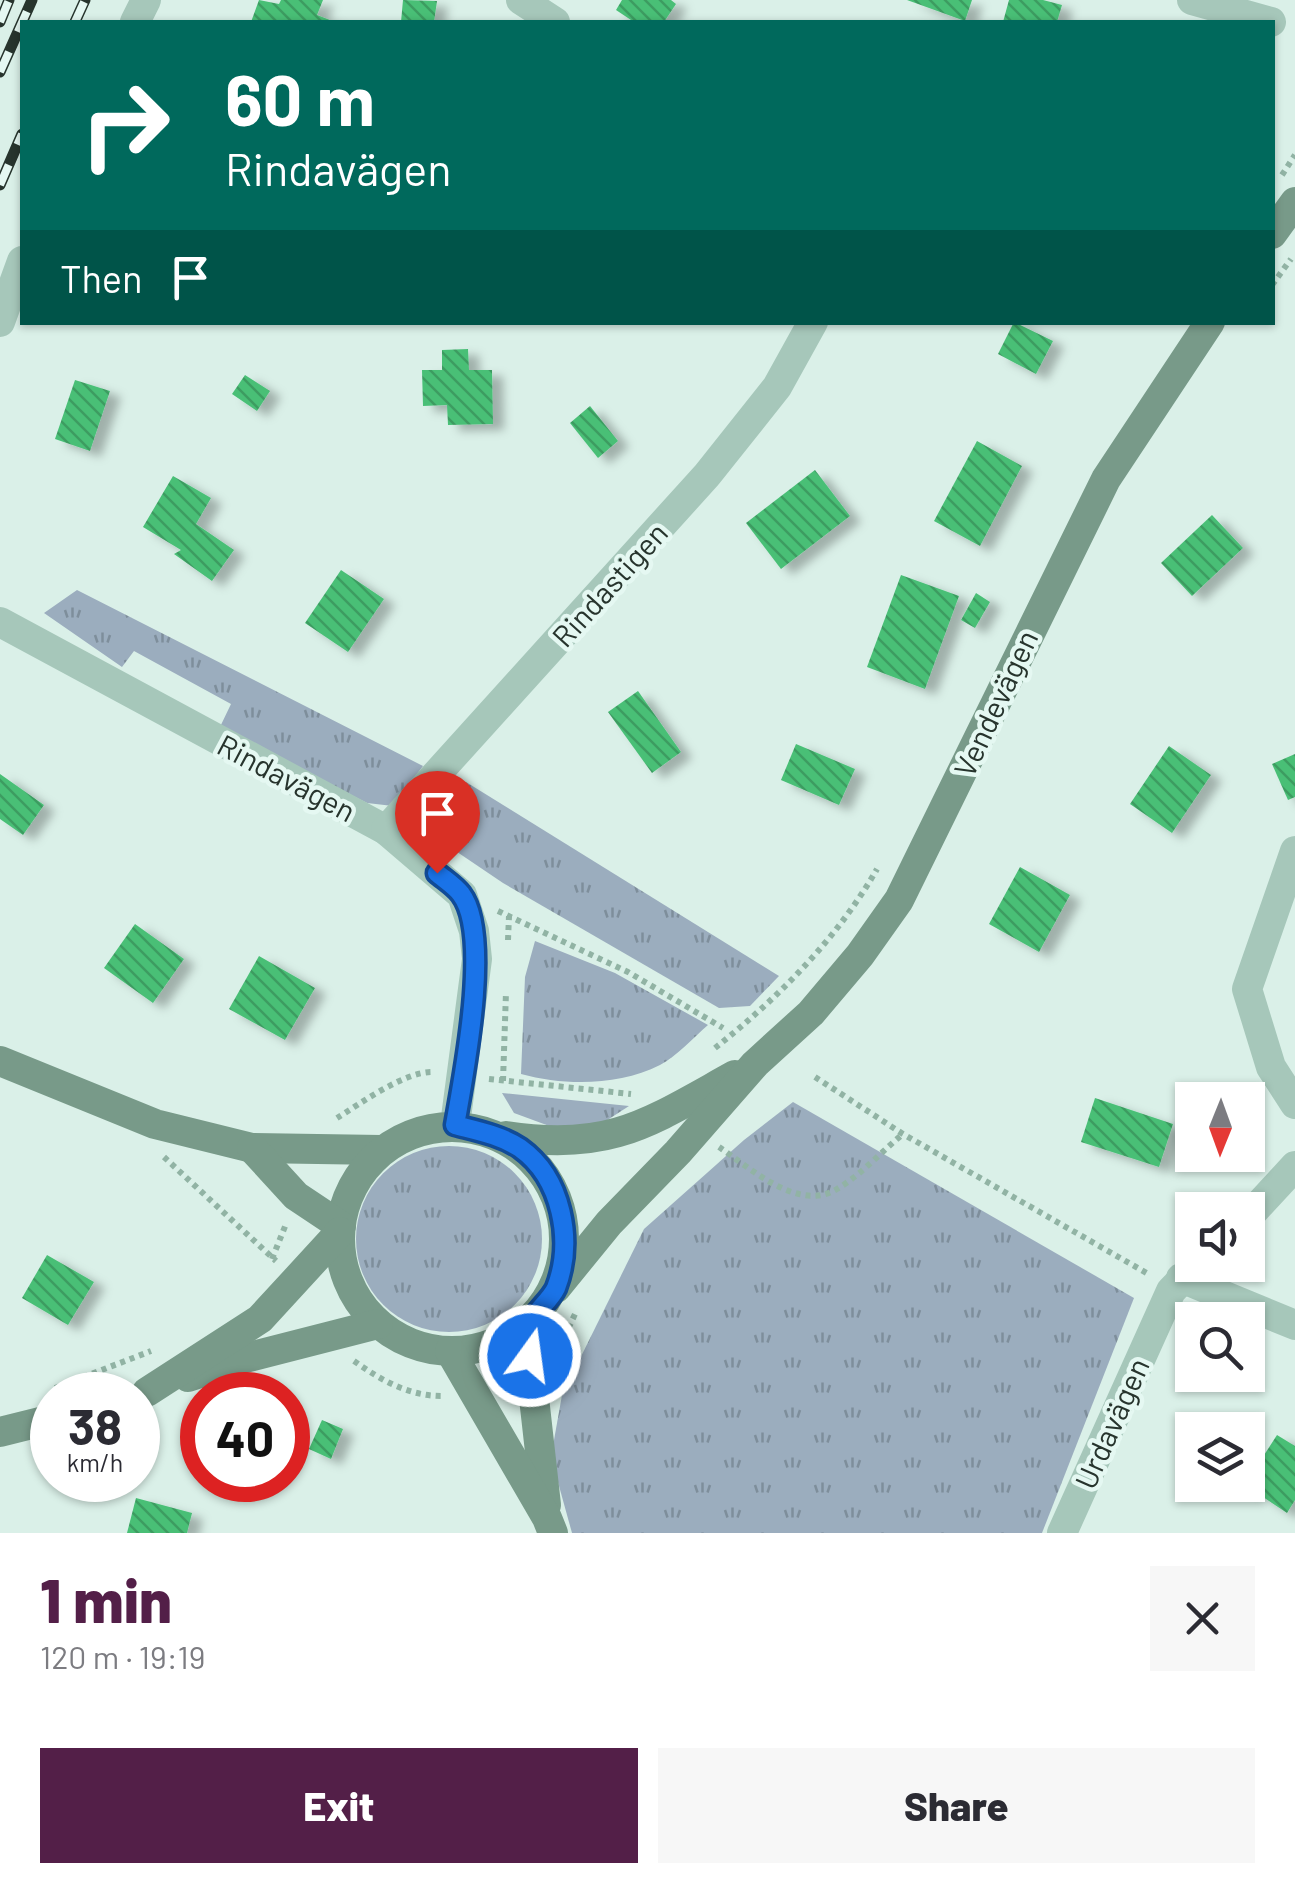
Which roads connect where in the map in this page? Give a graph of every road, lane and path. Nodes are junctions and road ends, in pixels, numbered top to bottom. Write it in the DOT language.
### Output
graph roads {
  1 [pos="521,0"];
  2 [pos="1192,0"];
  3 [pos="552,20"];
  4 [pos="1262,20"];
  5 [pos="1295,202"];
  6 [pos="1275,230"];
  7 [pos="1295,254"];
  8 [pos="20,267"];
  9 [pos="1275,282"];
  10 [pos="0,322"];
  11 [pos="811,325"];
  12 [pos="1208,325"];
  13 [pos="0,622"];
  14 [pos="386,830"];
  15 [pos="1295,850"];
  16 [pos="885,855"];
  17 [pos="509,916"];
  18 [pos="508,953"];
  19 [pos="506,989"];
  20 [pos="710,1052"];
  21 [pos="0,1061"];
  22 [pos="755,1064"];
  23 [pos="463,1075"];
  24 [pos="815,1078"];
  25 [pos="503,1081"];
  26 [pos="639,1095"];
  27 [pos="1295,1104"];
  28 [pos="455,1125"];
  29 [pos="494,1134"];
  30 [pos="902,1134"];
  31 [pos="717,1145"];
  32 [pos="252,1148"];
  33 [pos="320,1148"];
  34 [pos="382,1150"];
  35 [pos="162,1155"];
  36 [pos="1295,1166"];
  37 [pos="296,1196"];
  38 [pos="1265,1199"];
  39 [pos="340,1229"];
  40 [pos="273,1258"];
  41 [pos="280,1276"];
  42 [pos="1175,1276"];
  43 [pos="1181,1282"];
  44 [pos="1193,1282"];
  45 [pos="556,1288"];
  46 [pos="378,1324"];
  47 [pos="529,1325"];
  48 [pos="1295,1325"];
  49 [pos="166,1345"];
  50 [pos="450,1352"];
  51 [pos="115,1372"];
  52 [pos="160,1381"];
  53 [pos="160,1387"];
  54 [pos="30,1416"];
  55 [pos="0,1432"];
  56 [pos="550,1525"];
  57 [pos="1062,1533"];
  1 -- 3 [label="street"];
  2 -- 4 [label="street"];
  5 -- 6 [label="street"];
  7 -- 9 [label="path"];
  8 -- 10 [label="street"];
  11 -- 14 [label="street, Rindastigen"];
  12 -- 22 [label="street, Vendevägen"];
  13 -- 14 [label="street, Rindavägen"];
  14 -- 23 [label="street, Rindavägen"];
  15 -- 27 [label="street"];
  16 -- 20 [label="path"];
  17 -- 18 [label="path"];
  19 -- 25 [label="path"];
  21 -- 32 [label="street"];
  22 -- 29 [label="street, Vendevägen"];
  22 -- 45 [label="street, Vendevägen"];
  23 -- 25 [label="path"];
  23 -- 28 [label="street, Rindavägen"];
  23 -- 33 [label="path"];
  24 -- 30 [label="path"];
  25 -- 26 [label="path"];
  28 -- 29 [label="street"];
  28 -- 34 [label="street"];
  29 -- 45 [label="street"];
  30 -- 31 [label="path"];
  30 -- 42 [label="path"];
  32 -- 33 [label="street"];
  32 -- 37 [label="street"];
  33 -- 34 [label="street"];
  34 -- 39 [label="street"];
  35 -- 40 [label="path"];
  36 -- 38 [label="street"];
  37 -- 39 [label="street"];
  37 -- 40 [label="path"];
  39 -- 41 [label="street"];
  39 -- 46 [label="street"];
  40 -- 41 [label="path"];
  40 -- 41 [label="path"];
  41 -- 52 [label="street"];
  43 -- 57 [label="street, Urdavägen"];
  44 -- 48 [label="street"];
  45 -- 47 [label="street"];
  46 -- 50 [label="street"];
  46 -- 53 [label="street"];
  47 -- 50 [label="street"];
  47 -- 56 [label="street"];
  49 -- 51 [label="path"];
  50 -- 56 [label="street"];
  54 -- 55 [label="street"];
}
